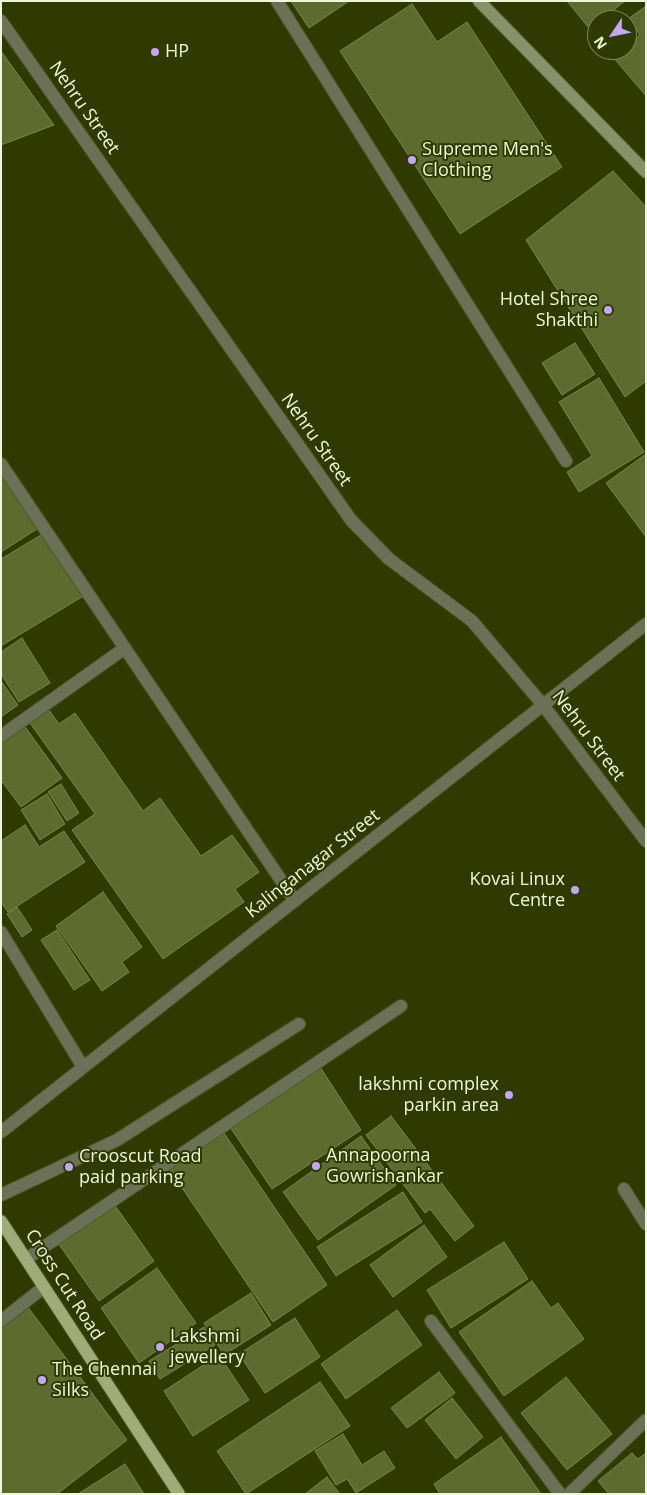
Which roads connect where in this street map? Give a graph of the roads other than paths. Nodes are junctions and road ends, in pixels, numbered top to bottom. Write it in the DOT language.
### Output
graph roads {
  1 [pos="276,1"];
  2 [pos="479,1"];
  3 [pos="1,21"];
  4 [pos="646,172"];
  5 [pos="566,461"];
  6 [pos="1,464"];
  7 [pos="646,624"];
  8 [pos="125,648"];
  9 [pos="543,705"];
  10 [pos="1,736"];
  11 [pos="646,840"];
  12 [pos="295,901"];
  13 [pos="1,932"];
  14 [pos="401,1006"];
  15 [pos="299,1024"];
  16 [pos="84,1067"];
  17 [pos="1,1132"];
  18 [pos="624,1189"];
  19 [pos="1,1195"];
  20 [pos="1,1221"];
  21 [pos="646,1224"];
  22 [pos="26,1259"];
  23 [pos="44,1287"];
  24 [pos="1,1320"];
  25 [pos="431,1321"];
  26 [pos="646,1420"];
  27 [pos="180,1494"];
  28 [pos="560,1494"];
  29 [pos="569,1494"];
  1 -- 5 [label="street"];
  2 -- 4 [label="main road"];
  3 -- 9 [label="street, Nehru Street"];
  6 -- 8 [label="street"];
  7 -- 9 [label="street, Kalinganagar Street"];
  8 -- 10 [label="street"];
  8 -- 12 [label="street"];
  9 -- 11 [label="street, Nehru Street"];
  9 -- 12 [label="street, Kalinganagar Street"];
  12 -- 16 [label="street, Kalinganagar Street"];
  13 -- 16 [label="street"];
  14 -- 22 [label="street"];
  15 -- 19 [label="street"];
  16 -- 17 [label="street, Kalinganagar Street"];
  18 -- 21 [label="street"];
  20 -- 22 [label="main road, Cross Cut Road"];
  22 -- 23 [label="main road, Cross Cut Road"];
  23 -- 24 [label="street"];
  23 -- 27 [label="main road, Cross Cut Road"];
  25 -- 28 [label="street"];
  26 -- 29 [label="street"];
}
